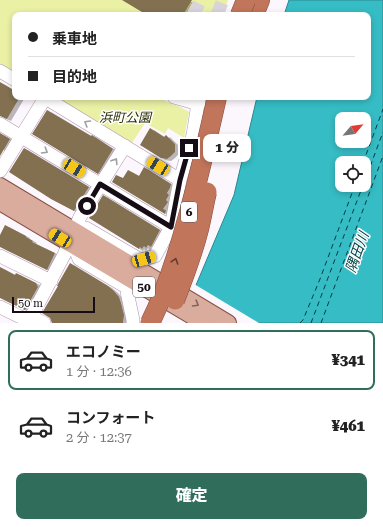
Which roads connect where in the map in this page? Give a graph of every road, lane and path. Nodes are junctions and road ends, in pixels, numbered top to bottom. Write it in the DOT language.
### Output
graph roads {
  1 [pos="246,0"];
  2 [pos="260,0"];
  3 [pos="241,12"];
  4 [pos="255,12"];
  5 [pos="1,72"];
  6 [pos="12,78"];
  7 [pos="43,100"];
  8 [pos="50,100"];
  9 [pos="199,100"];
  10 [pos="216,100"];
  11 [pos="228,100"];
  12 [pos="0,124"];
  13 [pos="21,136"];
  14 [pos="124,146"];
  15 [pos="0,171"];
  16 [pos="0,178"];
  17 [pos="180,180"];
  18 [pos="100,184"];
  19 [pos="0,186"];
  20 [pos="0,202"];
  21 [pos="171,227"];
  22 [pos="78,242"];
  23 [pos="0,256"];
  24 [pos="51,281"];
  25 [pos="0,307"];
  26 [pos="30,320"];
  27 [pos="44,323"];
  28 [pos="133,323"];
  29 [pos="150,323"];
  30 [pos="165,323"];
  31 [pos="204,323"];
  32 [pos="228,323"];
  1 -- 3 [label="highway, bridge"];
  2 -- 4 [label="highway"];
  5 -- 6 [label="street"];
  7 -- 13 [label="street"];
  14 -- 8 [label="street, one-way"];
  9 -- 17 [label="street"];
  29 -- 10 [label="highway, 6, one-way, bridge"];
  11 -- 30 [label="highway, 6, bridge"];
  12 -- 13 [label="street"];
  13 -- 15 [label="street"];
  13 -- 18 [label="street, one-way"];
  14 -- 17 [label="street"];
  18 -- 14 [label="street, one-way"];
  16 -- 19 [label="street"];
  17 -- 21 [label="street"];
  18 -- 21 [label="street"];
  18 -- 22 [label="street"];
  19 -- 22 [label="main road, 50"];
  20 -- 22 [label="main road, 50"];
  21 -- 22 [label="street"];
  22 -- 24 [label="street"];
  22 -- 28 [label="street"];
  22 -- 31 [label="main road, 50"];
  22 -- 32 [label="main road, 50, one-way, bridge"];
  23 -- 24 [label="street"];
  24 -- 26 [label="street"];
  25 -- 26 [label="street"];
  26 -- 27 [label="street"];
}
